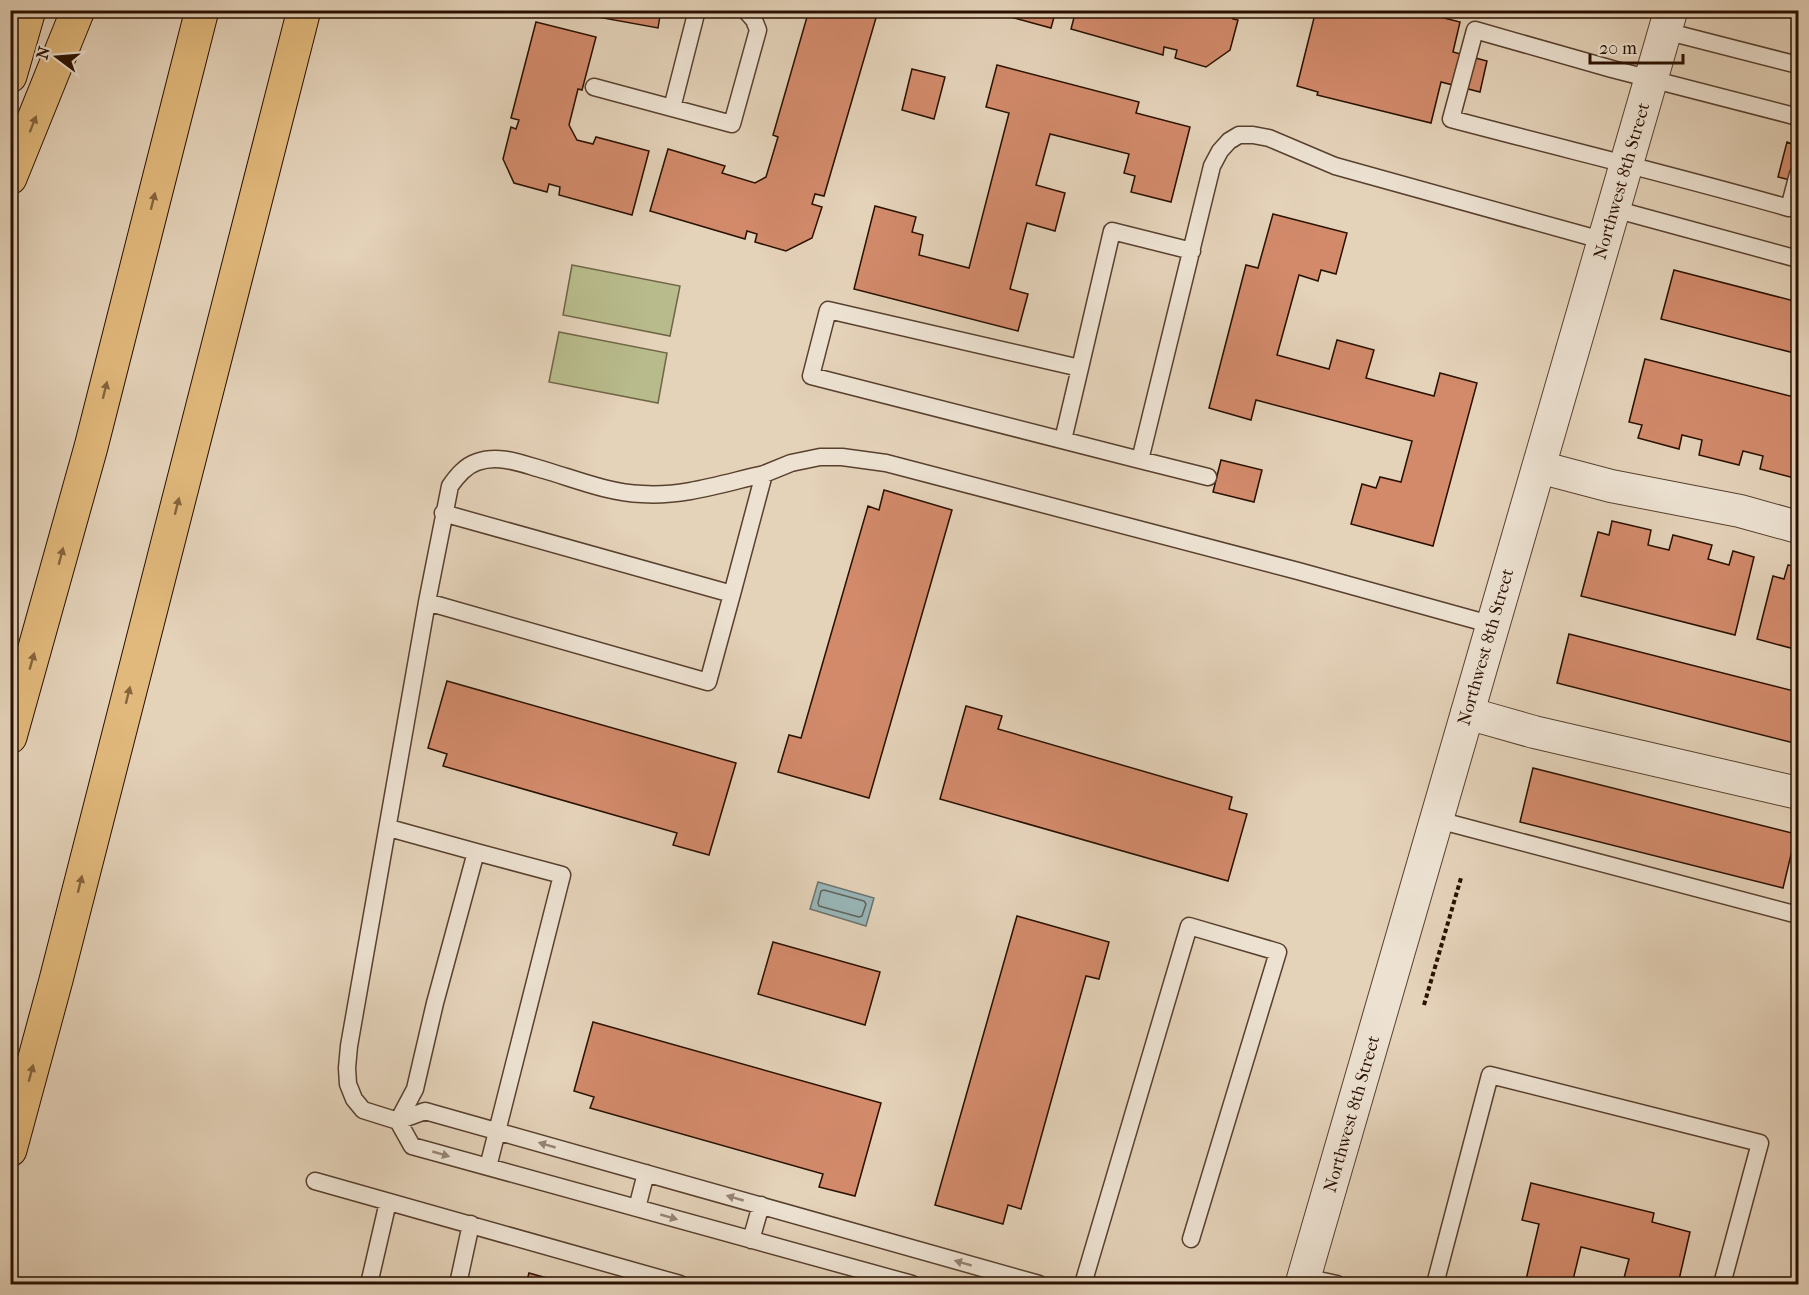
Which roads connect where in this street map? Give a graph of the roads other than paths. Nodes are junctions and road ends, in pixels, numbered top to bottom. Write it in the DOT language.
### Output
graph roads {
  1 [pos="29,10"];
  2 [pos="78,10"];
  3 [pos="202,10"];
  4 [pos="304,10"];
  5 [pos="697,10"];
  6 [pos="745,10"];
  7 [pos="1668,21"];
  8 [pos="1798,65"];
  9 [pos="10,76"];
  10 [pos="1652,79"];
  11 [pos="594,87"];
  12 [pos="672,108"];
  13 [pos="1798,117"];
  14 [pos="1627,164"];
  15 [pos="1798,174"];
  16 [pos="10,178"];
  17 [pos="1614,209"];
  18 [pos="1605,241"];
  19 [pos="1192,251"];
  20 [pos="1798,259"];
  21 [pos="1080,368"];
  22 [pos="1063,440"];
  23 [pos="1140,460"];
  24 [pos="1539,467"];
  25 [pos="764,474"];
  26 [pos="1209,477"];
  27 [pos="443,513"];
  28 [pos="1798,527"];
  29 [pos="732,594"];
  30 [pos="427,602"];
  31 [pos="1493,625"];
  32 [pos="1467,713"];
  33 [pos="10,737"];
  34 [pos="1798,793"];
  35 [pos="1438,820"];
  36 [pos="389,828"];
  37 [pos="476,852"];
  38 [pos="1798,915"];
  39 [pos="398,1121"];
  40 [pos="497,1131"];
  41 [pos="10,1150"];
  42 [pos="488,1167"];
  43 [pos="646,1173"];
  44 [pos="315,1181"];
  45 [pos="388,1202"];
  46 [pos="760,1205"];
  47 [pos="637,1208"];
  48 [pos="471,1224"];
  49 [pos="1191,1239"];
  50 [pos="751,1240"];
  51 [pos="1303,1281"];
  52 [pos="369,1284"];
  53 [pos="458,1284"];
  54 [pos="681,1284"];
  55 [pos="912,1284"];
  56 [pos="1039,1284"];
  57 [pos="1083,1284"];
  58 [pos="1337,1284"];
  59 [pos="1435,1284"];
  60 [pos="1722,1284"];
  1 -- 9 [label="highway"];
  16 -- 2 [label="highway, one-way"];
  33 -- 3 [label="highway, one-way"];
  41 -- 4 [label="highway, one-way"];
  5 -- 12 [label="lane"];
  6 -- 12 [label="lane"];
  7 -- 8 [label="lane"];
  7 -- 10 [label="street, Northwest 8th Street"];
  10 -- 13 [label="lane"];
  10 -- 14 [label="street, Northwest 8th Street"];
  10 -- 14 [label="lane"];
  11 -- 12 [label="lane"];
  14 -- 15 [label="lane"];
  14 -- 17 [label="street, Northwest 8th Street"];
  17 -- 18 [label="street, Northwest 8th Street"];
  17 -- 20 [label="lane"];
  18 -- 19 [label="lane"];
  18 -- 24 [label="street, Northwest 8th Street"];
  19 -- 21 [label="lane"];
  19 -- 23 [label="lane"];
  21 -- 22 [label="lane"];
  21 -- 22 [label="lane"];
  22 -- 23 [label="lane"];
  23 -- 26 [label="lane"];
  24 -- 28 [label="street"];
  24 -- 31 [label="street, Northwest 8th Street"];
  25 -- 27 [label="lane"];
  25 -- 29 [label="lane"];
  25 -- 31 [label="lane"];
  27 -- 29 [label="lane"];
  27 -- 30 [label="lane"];
  29 -- 30 [label="lane"];
  30 -- 36 [label="lane"];
  31 -- 32 [label="street, Northwest 8th Street"];
  32 -- 34 [label="street"];
  32 -- 35 [label="street, Northwest 8th Street"];
  35 -- 38 [label="lane"];
  35 -- 51 [label="street, Northwest 8th Street"];
  36 -- 37 [label="lane"];
  36 -- 39 [label="lane"];
  37 -- 39 [label="lane"];
  37 -- 40 [label="lane"];
  39 -- 40 [label="lane"];
  39 -- 42 [label="lane, one-way"];
  40 -- 42 [label="lane"];
  43 -- 40 [label="lane, one-way"];
  42 -- 47 [label="lane"];
  46 -- 43 [label="lane, one-way"];
  43 -- 47 [label="lane"];
  44 -- 45 [label="lane"];
  45 -- 48 [label="lane"];
  45 -- 52 [label="lane"];
  46 -- 50 [label="lane"];
  56 -- 46 [label="lane, one-way"];
  47 -- 50 [label="lane, one-way"];
  48 -- 53 [label="lane"];
  48 -- 54 [label="lane"];
  49 -- 57 [label="lane"];
  50 -- 55 [label="lane"];
  51 -- 58 [label="lane"];
  59 -- 60 [label="lane"];
}
